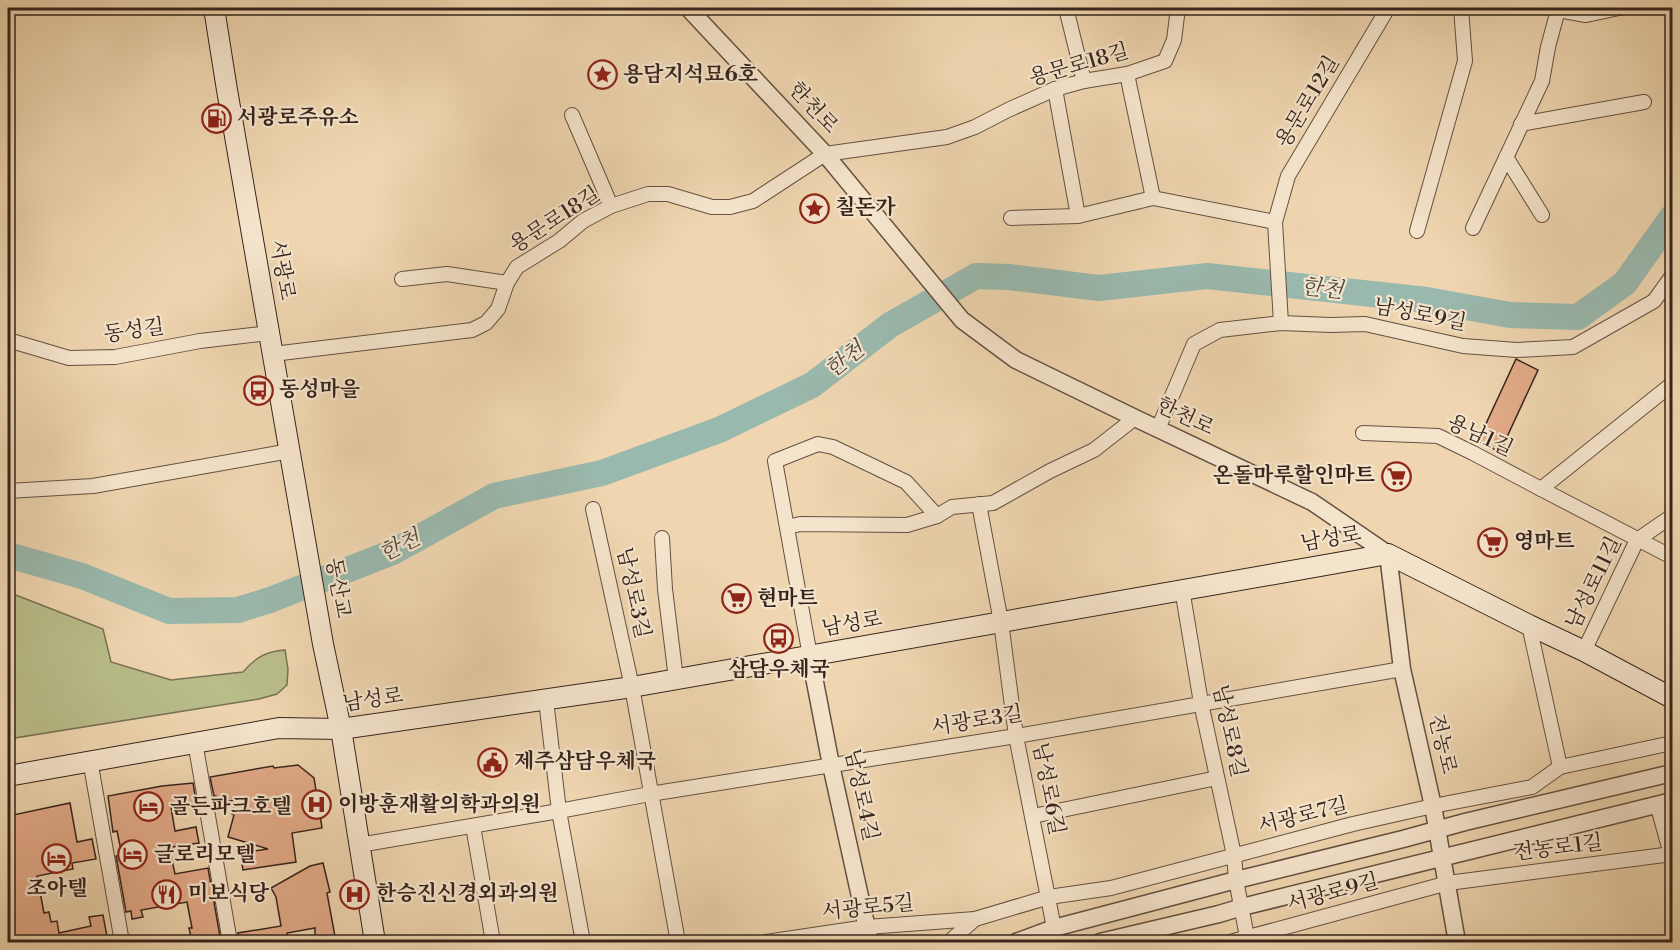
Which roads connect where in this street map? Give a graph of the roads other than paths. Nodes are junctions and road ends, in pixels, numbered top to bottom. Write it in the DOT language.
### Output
graph roads {
  1 [pos="214,8"];
  2 [pos="688,8"];
  3 [pos="1066,8"];
  4 [pos="1178,8"];
  5 [pos="1388,8"];
  6 [pos="1461,8"];
  7 [pos="1619,8"];
  8 [pos="1555,9"];
  9 [pos="1127,74"];
  10 [pos="1084,81"];
  11 [pos="1055,89"];
  12 [pos="1644,102"];
  13 [pos="572,115"];
  14 [pos="1521,124"];
  15 [pos="825,154"];
  16 [pos="1506,157"];
  17 [pos="1153,198"];
  18 [pos="611,206"];
  19 [pos="1542,215"];
  20 [pos="1078,216"];
  21 [pos="1011,218"];
  22 [pos="1275,222"];
  23 [pos="1473,228"];
  24 [pos="1417,231"];
  25 [pos="1672,276"];
  26 [pos="402,279"];
  27 [pos="507,283"];
  28 [pos="1281,323"];
  29 [pos="269,333"];
  30 [pos="8,340"];
  31 [pos="273,354"];
  32 [pos="1672,384"];
  33 [pos="1135,418"];
  34 [pos="1158,429"];
  35 [pos="1363,433"];
  36 [pos="290,451"];
  37 [pos="1541,489"];
  38 [pos="8,491"];
  39 [pos="979,504"];
  40 [pos="593,509"];
  41 [pos="937,516"];
  42 [pos="1672,516"];
  43 [pos="788,527"];
  44 [pos="663,538"];
  45 [pos="305,540"];
  46 [pos="1637,540"];
  47 [pos="1388,554"];
  48 [pos="1672,557"];
  49 [pos="1182,589"];
  50 [pos="1001,622"];
  51 [pos="1529,625"];
  52 [pos="1584,651"];
  53 [pos="810,656"];
  54 [pos="1402,669"];
  55 [pos="676,679"];
  56 [pos="632,687"];
  57 [pos="1672,698"];
  58 [pos="546,700"];
  59 [pos="1200,703"];
  60 [pos="341,729"];
  61 [pos="1017,736"];
  62 [pos="195,742"];
  63 [pos="1672,743"];
  64 [pos="90,760"];
  65 [pos="831,765"];
  66 [pos="1560,767"];
  67 [pos="1672,773"];
  68 [pos="8,776"];
  69 [pos="1217,778"];
  70 [pos="650,794"];
  71 [pos="1665,803"];
  72 [pos="1433,806"];
  73 [pos="559,811"];
  74 [pos="1033,816"];
  75 [pos="473,826"];
  76 [pos="1437,830"];
  77 [pos="359,845"];
  78 [pos="1234,855"];
  79 [pos="1672,855"];
  80 [pos="1443,857"];
  81 [pos="1236,880"];
  82 [pos="1448,883"];
  83 [pos="1048,897"];
  84 [pos="1242,907"];
  85 [pos="975,919"];
  86 [pos="1054,928"];
  87 [pos="868,935"];
  88 [pos="1247,940"];
  89 [pos="122,942"];
  90 [pos="230,942"];
  91 [pos="375,942"];
  92 [pos="493,942"];
  93 [pos="583,942"];
  94 [pos="678,942"];
  95 [pos="766,942"];
  96 [pos="949,942"];
  97 [pos="1016,942"];
  98 [pos="1100,942"];
  99 [pos="1230,942"];
  100 [pos="1457,942"];
  1 -- 29 [label="main road, 서광로"];
  2 -- 15 [label="street, 한천로"];
  3 -- 10 [label="street"];
  4 -- 9 [label="street, 용문로18길"];
  5 -- 22 [label="street, 용문로12길"];
  6 -- 24 [label="street"];
  7 -- 8 [label="street"];
  8 -- 14 [label="street"];
  9 -- 10 [label="street, 용문로18길"];
  9 -- 17 [label="street"];
  10 -- 11 [label="street, 용문로18길"];
  11 -- 15 [label="street, 용문로18길"];
  11 -- 20 [label="street"];
  12 -- 14 [label="street"];
  13 -- 18 [label="street"];
  14 -- 16 [label="street"];
  15 -- 18 [label="street, 용문로18길"];
  15 -- 33 [label="street, 한천로"];
  16 -- 19 [label="street"];
  16 -- 23 [label="street"];
  17 -- 20 [label="street"];
  17 -- 22 [label="street"];
  18 -- 27 [label="street, 용문로18길"];
  20 -- 21 [label="street"];
  22 -- 28 [label="street, 용문로12길"];
  25 -- 28 [label="street, 남성로9길"];
  26 -- 27 [label="street"];
  27 -- 31 [label="street, 용문로18길"];
  28 -- 34 [label="street, 남성로9길"];
  29 -- 30 [label="street, 동성길"];
  29 -- 31 [label="main road, 서광로"];
  31 -- 36 [label="main road, 서광로"];
  32 -- 37 [label="street"];
  33 -- 34 [label="street, 한천로"];
  33 -- 39 [label="street"];
  34 -- 47 [label="street, 한천로"];
  35 -- 37 [label="street, 용남1길"];
  36 -- 38 [label="street"];
  36 -- 45 [label="main road, 서광로"];
  37 -- 46 [label="street, 용남1길"];
  39 -- 41 [label="street"];
  39 -- 50 [label="street, 남성로6길"];
  40 -- 56 [label="street, 남성로3길"];
  41 -- 43 [label="street"];
  41 -- 43 [label="street"];
  42 -- 46 [label="street, 남성로11길"];
  43 -- 53 [label="street"];
  44 -- 55 [label="street"];
  45 -- 60 [label="main road, 동산교"];
  46 -- 48 [label="street, 용남1길"];
  46 -- 52 [label="street, 남성로11길"];
  47 -- 49 [label="main road, 남성로"];
  47 -- 51 [label="main road, 남성로"];
  47 -- 54 [label="street, 전농로"];
  49 -- 50 [label="main road, 남성로"];
  49 -- 59 [label="street, 남성로8길"];
  50 -- 53 [label="main road, 남성로"];
  50 -- 61 [label="street, 남성로6길"];
  51 -- 52 [label="main road, 남성로"];
  51 -- 66 [label="street"];
  52 -- 57 [label="main road, 남성로"];
  53 -- 55 [label="main road, 남성로"];
  53 -- 65 [label="street, 남성로4길"];
  54 -- 59 [label="street, 서광로3길"];
  54 -- 72 [label="street, 전농로"];
  55 -- 56 [label="main road, 남성로"];
  56 -- 58 [label="main road, 남성로"];
  56 -- 70 [label="street"];
  58 -- 60 [label="main road, 남성로"];
  58 -- 73 [label="street"];
  59 -- 61 [label="street, 서광로3길"];
  59 -- 69 [label="street, 남성로8길"];
  60 -- 62 [label="main road, 남성로"];
  60 -- 77 [label="main road"];
  61 -- 65 [label="street, 서광로3길"];
  61 -- 74 [label="street, 남성로6길"];
  62 -- 64 [label="main road, 남성로"];
  62 -- 90 [label="street"];
  63 -- 66 [label="street, 서광로7길"];
  64 -- 68 [label="main road, 남성로"];
  64 -- 89 [label="street"];
  65 -- 70 [label="street, 서광로3길"];
  65 -- 87 [label="street, 남성로4길"];
  66 -- 72 [label="street, 서광로7길"];
  67 -- 76 [label="street"];
  69 -- 74 [label="street"];
  69 -- 78 [label="street, 남성로8길"];
  70 -- 73 [label="street, 서광로3길"];
  70 -- 94 [label="street"];
  71 -- 79 [label="street"];
  71 -- 80 [label="street"];
  72 -- 76 [label="street, 전농로"];
  72 -- 78 [label="street, 서광로7길"];
  73 -- 75 [label="street, 서광로3길"];
  73 -- 93 [label="street"];
  74 -- 83 [label="street, 남성로6길"];
  75 -- 77 [label="street, 서광로3길"];
  75 -- 92 [label="street"];
  76 -- 80 [label="street, 전농로"];
  76 -- 81 [label="street"];
  77 -- 91 [label="main road"];
  78 -- 81 [label="street, 남성로8길"];
  78 -- 83 [label="street, 서광로7길"];
  79 -- 82 [label="street, 전농로1길"];
  80 -- 82 [label="street, 전농로"];
  80 -- 84 [label="street"];
  81 -- 84 [label="street, 남성로8길"];
  81 -- 86 [label="street"];
  82 -- 88 [label="street, 서광로9길"];
  82 -- 100 [label="street, 전농로"];
  83 -- 85 [label="street, 서광로7길"];
  83 -- 86 [label="street, 남성로6길"];
  84 -- 88 [label="street, 남성로8길"];
  84 -- 98 [label="street"];
  85 -- 87 [label="street, 서광로5길"];
  85 -- 96 [label="street, 서광로7길"];
  86 -- 97 [label="street"];
  87 -- 95 [label="street, 서광로5길"];
  88 -- 99 [label="street, 서광로9길"];
}
